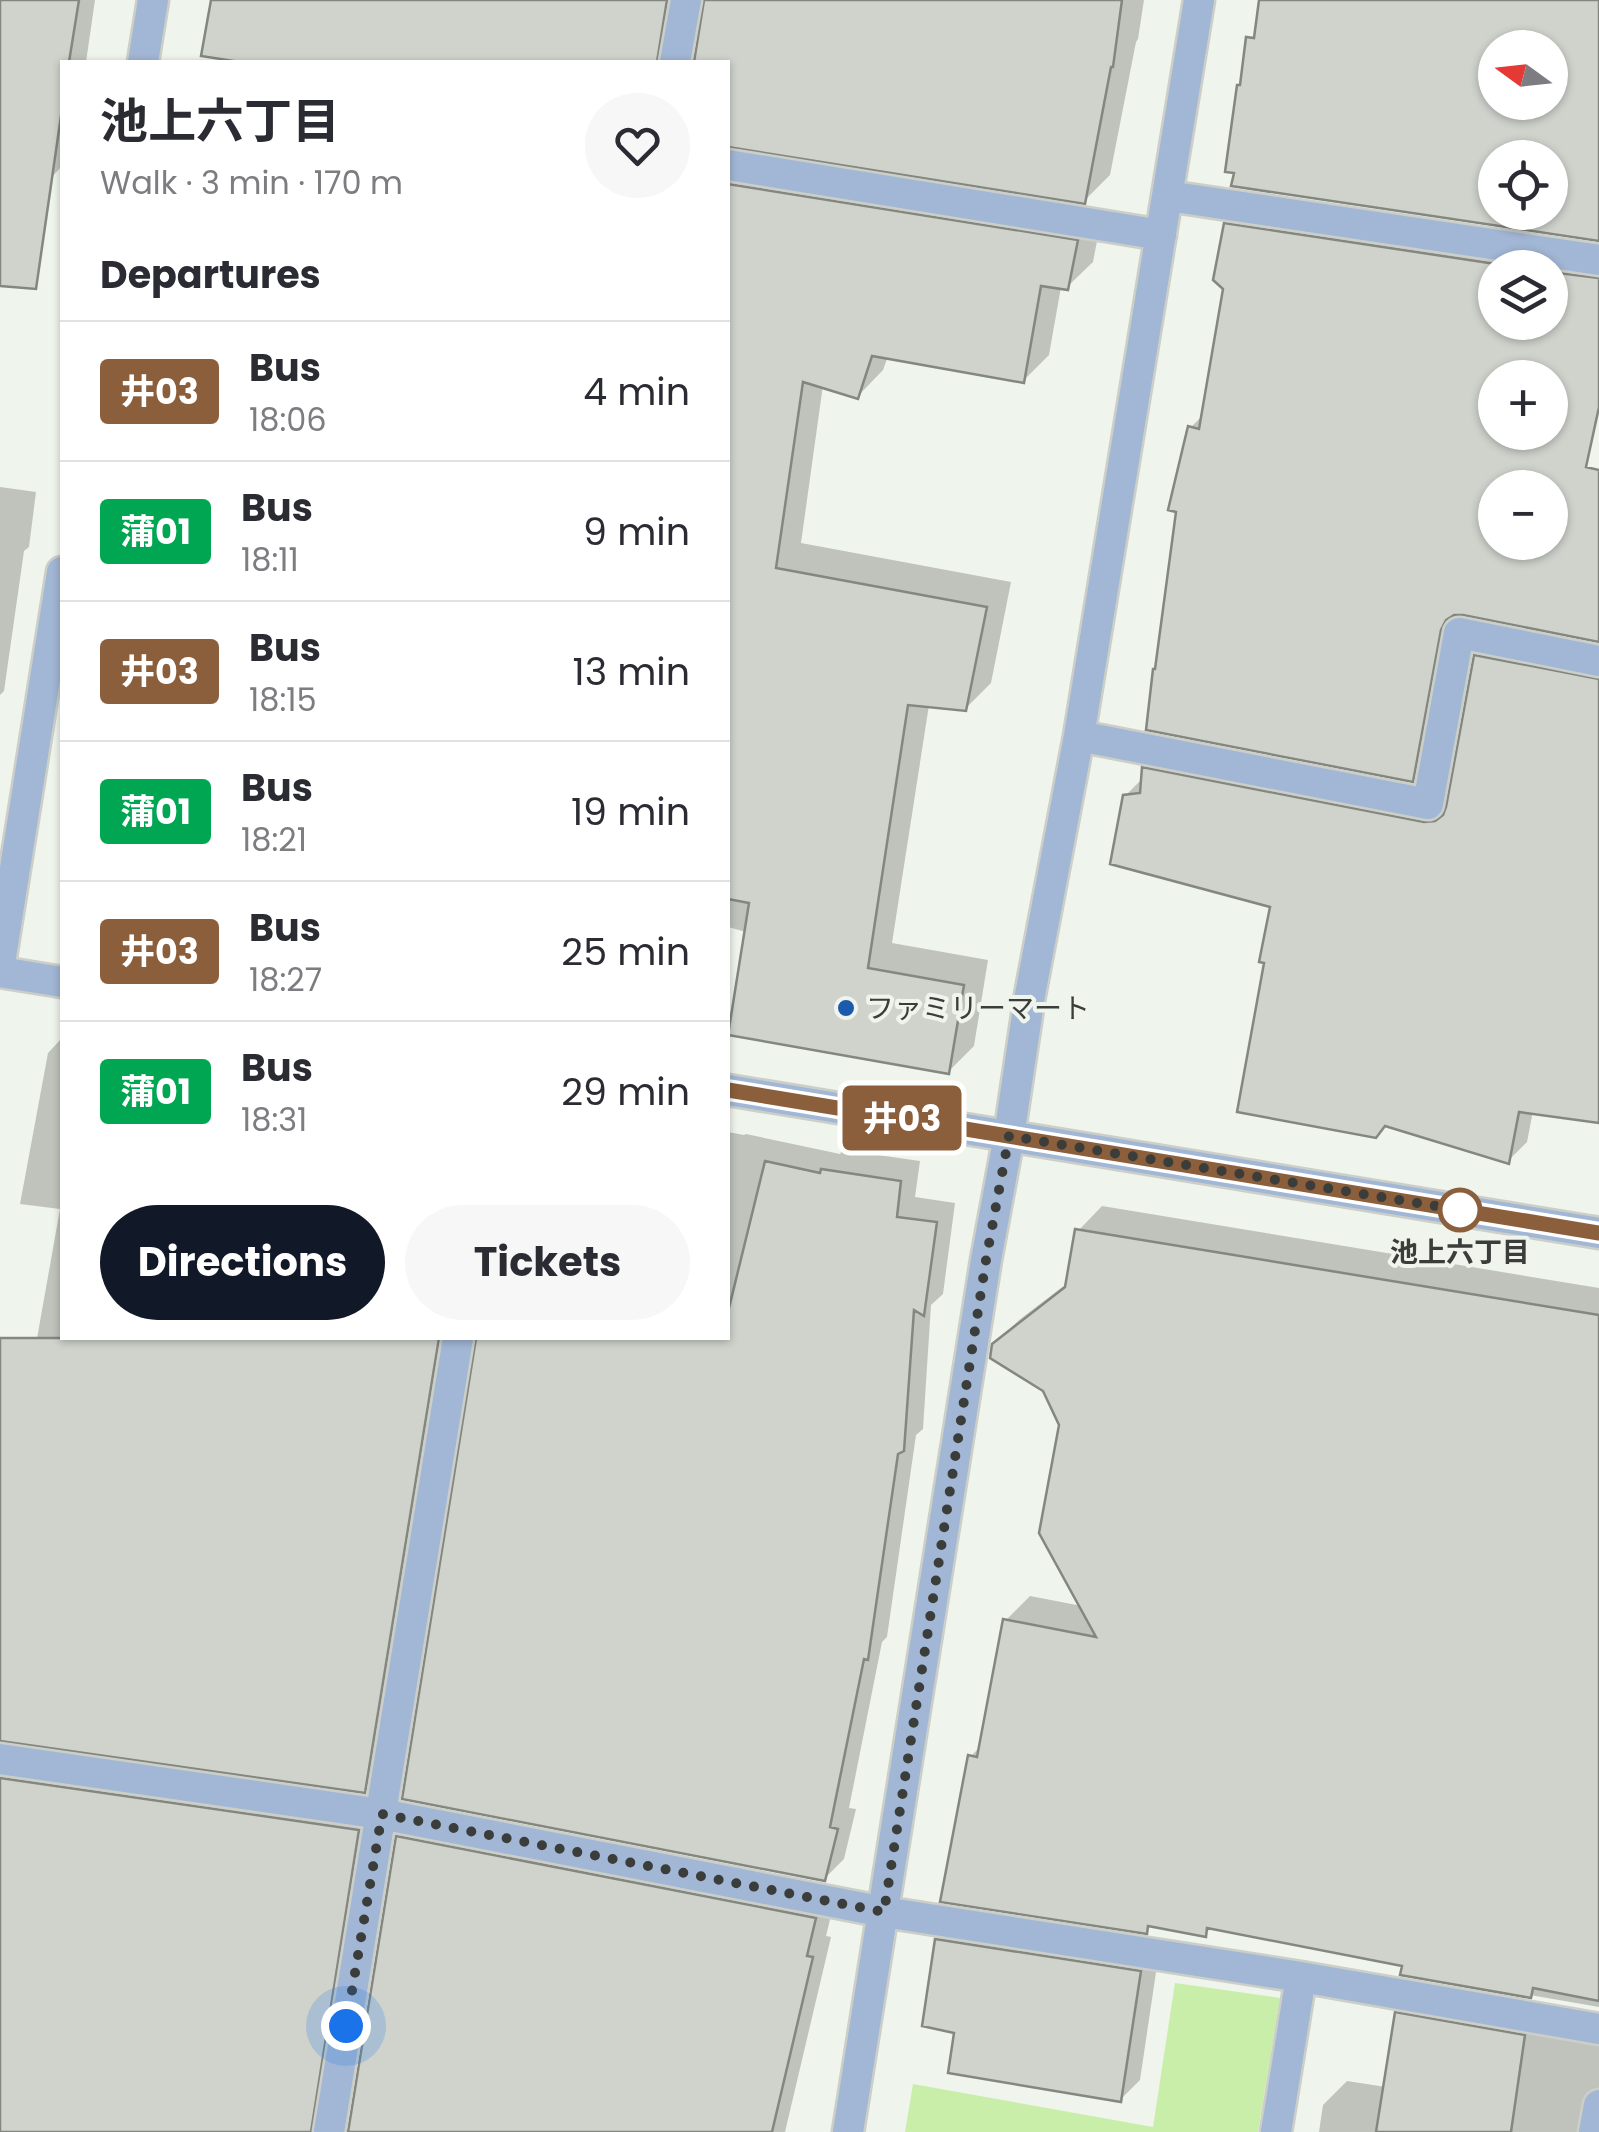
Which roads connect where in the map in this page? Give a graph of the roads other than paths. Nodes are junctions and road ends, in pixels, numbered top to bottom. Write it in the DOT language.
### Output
graph roads {
  1 [pos="154,0"];
  2 [pos="686,0"];
  3 [pos="1199,0"];
  4 [pos="144,60"];
  5 [pos="675,60"];
  6 [pos="730,165"];
  7 [pos="1168,196"];
  8 [pos="1161,235"];
  9 [pos="1599,260"];
  10 [pos="60,585"];
  11 [pos="1599,661"];
  12 [pos="1079,736"];
  13 [pos="0,962"];
  14 [pos="0,972"];
  15 [pos="60,982"];
  16 [pos="730,1090"];
  17 [pos="1009,1136"];
  18 [pos="1599,1233"];
  19 [pos="458,1340"];
  20 [pos="0,1758"];
  21 [pos="382,1814"];
  22 [pos="884,1912"];
  23 [pos="1302,1978"];
  24 [pos="1599,2029"];
  25 [pos="1599,2105"];
  26 [pos="329,2132"];
  27 [pos="848,2132"];
  28 [pos="1276,2132"];
  29 [pos="1594,2132"];
  1 -- 4 [label="street"];
  2 -- 5 [label="street"];
  3 -- 7 [label="street"];
  6 -- 8 [label="street"];
  7 -- 8 [label="street"];
  7 -- 9 [label="street"];
  8 -- 12 [label="street"];
  10 -- 13 [label="street"];
  11 -- 12 [label="street"];
  12 -- 17 [label="street"];
  14 -- 15 [label="street"];
  16 -- 17 [label="street"];
  17 -- 18 [label="street"];
  17 -- 22 [label="street"];
  19 -- 21 [label="street"];
  20 -- 21 [label="street"];
  21 -- 22 [label="street"];
  21 -- 26 [label="street"];
  22 -- 23 [label="street"];
  22 -- 27 [label="street"];
  23 -- 24 [label="street"];
  23 -- 28 [label="street"];
  25 -- 29 [label="street"];
}
